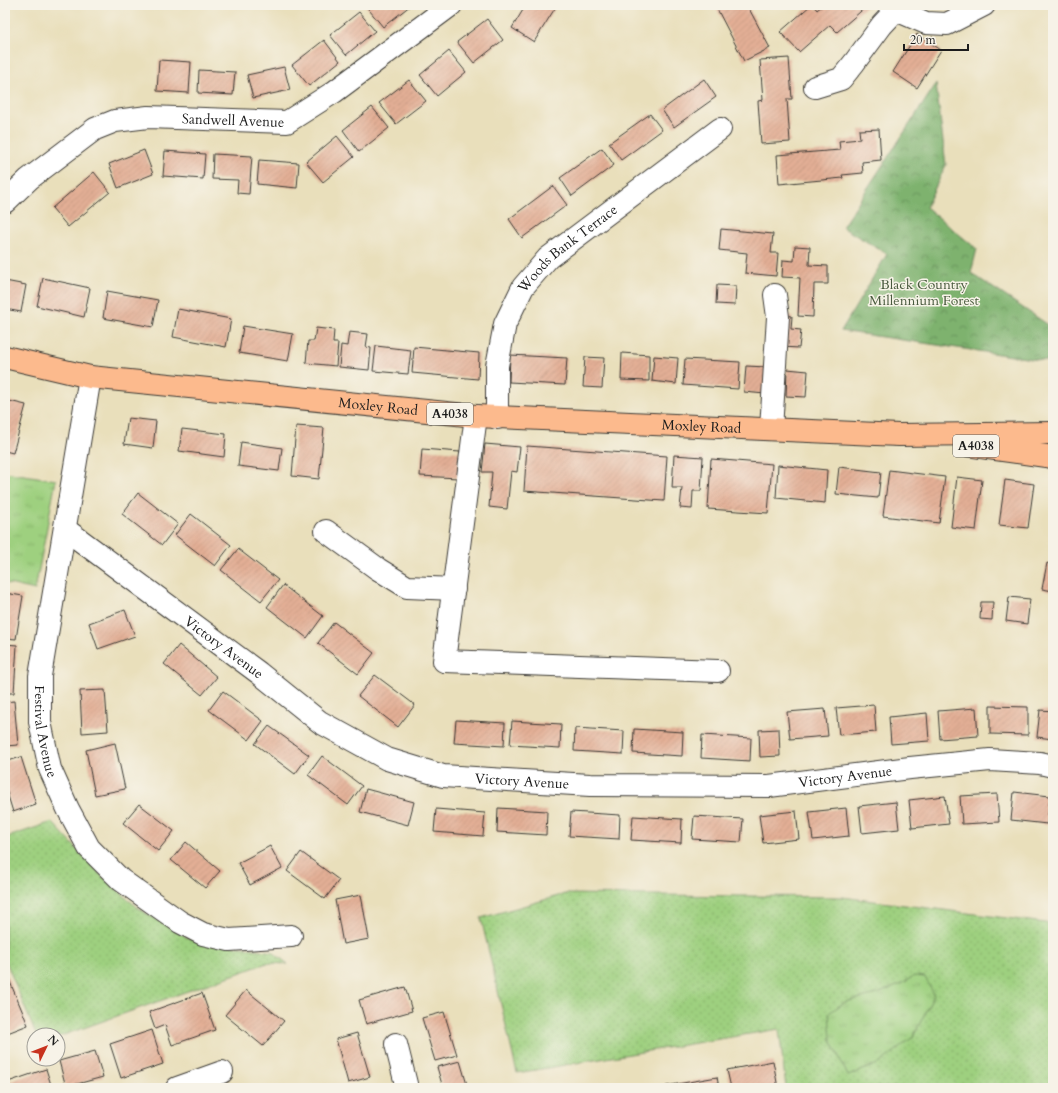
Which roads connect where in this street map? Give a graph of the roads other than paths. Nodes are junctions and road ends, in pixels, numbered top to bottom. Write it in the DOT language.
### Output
graph roads {
  1 [pos="451,5"];
  2 [pos="984,5"];
  3 [pos="892,7"];
  4 [pos="815,87"];
  5 [pos="720,129"];
  6 [pos="5,202"];
  7 [pos="775,295"];
  8 [pos="5,357"];
  9 [pos="90,377"];
  10 [pos="486,417"];
  11 [pos="771,430"];
  12 [pos="1053,433"];
  13 [pos="899,435"];
  14 [pos="1053,457"];
  15 [pos="65,529"];
  16 [pos="326,531"];
  17 [pos="454,589"];
  18 [pos="718,672"];
  19 [pos="1053,766"];
  20 [pos="292,936"];
  21 [pos="396,1044"];
  22 [pos="222,1072"];
  23 [pos="177,1088"];
  24 [pos="407,1088"];
  1 -- 6 [label="street, Sandwell Avenue"];
  2 -- 3 [label="street"];
  3 -- 4 [label="street"];
  5 -- 10 [label="street, Woods Bank Terrace"];
  7 -- 11 [label="street"];
  8 -- 9 [label="main road, Moxley Road / A4038"];
  9 -- 10 [label="main road, Moxley Road / A4038"];
  9 -- 15 [label="street, Festival Avenue"];
  10 -- 11 [label="main road, Moxley Road / A4038"];
  10 -- 17 [label="street, Woods Bank Terrace"];
  11 -- 13 [label="main road, Moxley Road / A4038"];
  12 -- 13 [label="main road, Moxley Road / A4038"];
  13 -- 14 [label="main road, Moxley Road / A4038"];
  15 -- 19 [label="street, Victory Avenue"];
  15 -- 20 [label="street, Festival Avenue"];
  16 -- 17 [label="street"];
  17 -- 18 [label="street, Woods Bank Terrace"];
  21 -- 24 [label="street"];
  22 -- 23 [label="street"];
}
